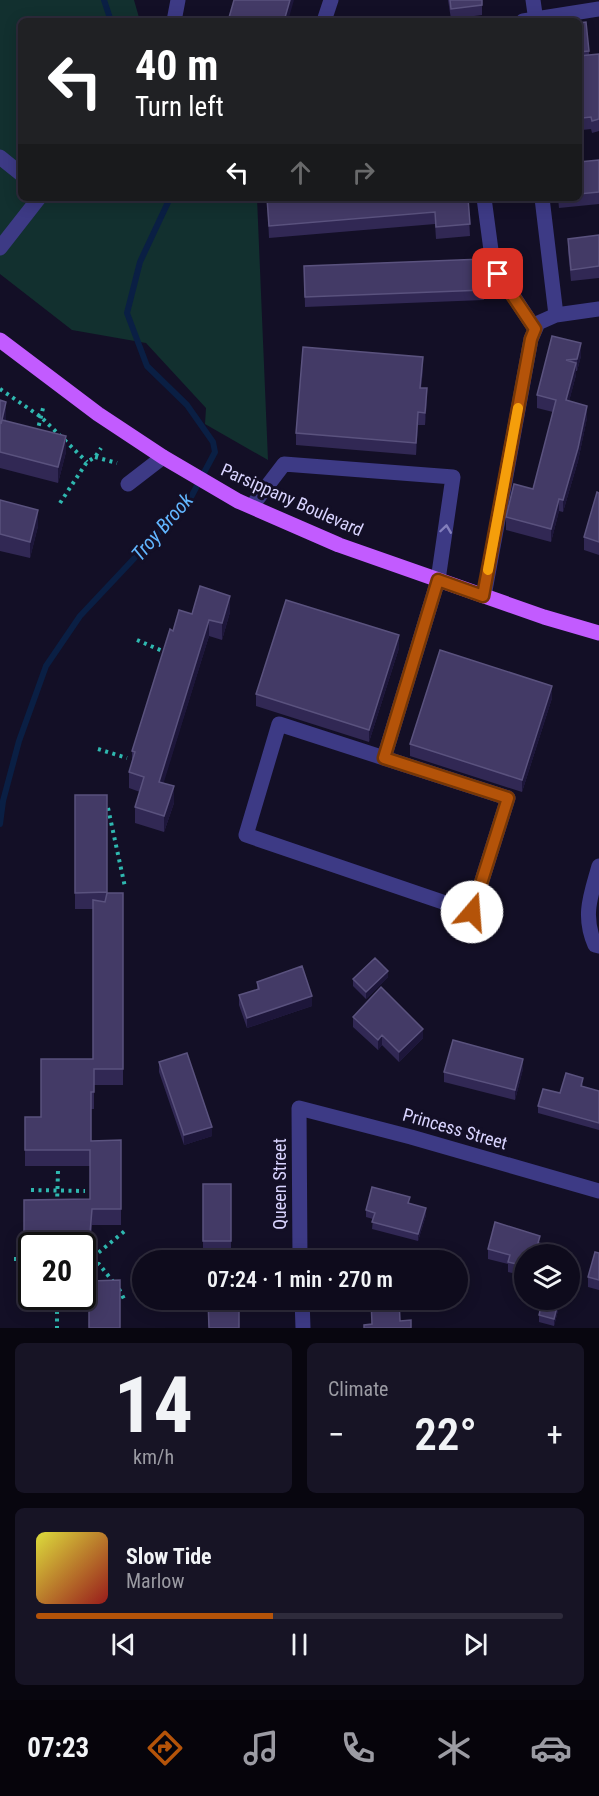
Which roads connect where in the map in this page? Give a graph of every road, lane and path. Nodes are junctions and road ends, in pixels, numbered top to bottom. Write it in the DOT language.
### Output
graph roads {
  1 [pos="178,0"];
  2 [pos="331,0"];
  3 [pos="534,0"];
  4 [pos="599,9"];
  5 [pos="175,18"];
  6 [pos="325,18"];
  7 [pos="532,18"];
  8 [pos="544,18"];
  9 [pos="0,157"];
  10 [pos="18,172"];
  11 [pos="37,201"];
  12 [pos="484,201"];
  13 [pos="542,201"];
  14 [pos="0,248"];
  15 [pos="599,309"];
  16 [pos="556,315"];
  17 [pos="535,329"];
  18 [pos="0,340"];
  19 [pos="0,388"];
  20 [pos="44,404"];
  21 [pos="41,417"];
  22 [pos="35,438"];
  23 [pos="101,448"];
  24 [pos="94,456"];
  25 [pos="170,460"];
  26 [pos="87,462"];
  27 [pos="117,463"];
  28 [pos="128,484"];
  29 [pos="60,503"];
  30 [pos="252,506"];
  31 [pos="438,580"];
  32 [pos="483,596"];
  33 [pos="599,633"];
  34 [pos="137,640"];
  35 [pos="167,653"];
  36 [pos="98,749"];
  37 [pos="126,758"];
  38 [pos="384,758"];
  39 [pos="108,808"];
  40 [pos="599,866"];
  41 [pos="125,887"];
  42 [pos="599,946"];
  43 [pos="299,1107"];
  44 [pos="58,1171"];
  45 [pos="31,1190"];
  46 [pos="58,1191"];
  47 [pos="85,1191"];
  48 [pos="599,1191"];
  49 [pos="57,1208"];
  50 [pos="126,1230"];
  51 [pos="300,1250"];
  52 [pos="96,1253"];
  53 [pos="14,1259"];
  54 [pos="18,1259"];
  55 [pos="96,1264"];
  56 [pos="124,1299"];
  57 [pos="302,1310"];
  58 [pos="57,1311"];
  59 [pos="57,1328"];
  60 [pos="303,1328"];
  1 -- 5 [label="street"];
  2 -- 6 [label="street"];
  3 -- 7 [label="street"];
  4 -- 8 [label="street"];
  9 -- 10 [label="street"];
  11 -- 14 [label="street"];
  12 -- 17 [label="street"];
  13 -- 16 [label="street"];
  15 -- 16 [label="street"];
  16 -- 17 [label="street"];
  17 -- 32 [label="street"];
  18 -- 25 [label="main road, Parsippany Boulevard"];
  19 -- 21 [label="path"];
  20 -- 21 [label="path"];
  21 -- 22 [label="path"];
  21 -- 26 [label="path"];
  23 -- 24 [label="path"];
  24 -- 26 [label="path"];
  24 -- 27 [label="path"];
  25 -- 28 [label="street"];
  25 -- 30 [label="main road, Parsippany Boulevard"];
  26 -- 29 [label="path"];
  30 -- 31 [label="main road, Parsippany Boulevard"];
  31 -- 30 [label="street, one-way"];
  31 -- 32 [label="main road, Parsippany Boulevard"];
  31 -- 38 [label="street"];
  32 -- 33 [label="main road, Parsippany Boulevard"];
  34 -- 35 [label="path"];
  36 -- 37 [label="path"];
  38 -- 38 [label="street"];
  39 -- 41 [label="path"];
  40 -- 42 [label="street"];
  43 -- 48 [label="street, Princess Street"];
  43 -- 51 [label="street, Queen Street"];
  44 -- 46 [label="path"];
  45 -- 46 [label="path"];
  46 -- 47 [label="path"];
  46 -- 49 [label="path"];
  50 -- 52 [label="path"];
  53 -- 54 [label="path"];
  55 -- 56 [label="path"];
  57 -- 60 [label="street"];
  58 -- 59 [label="path"];
}
